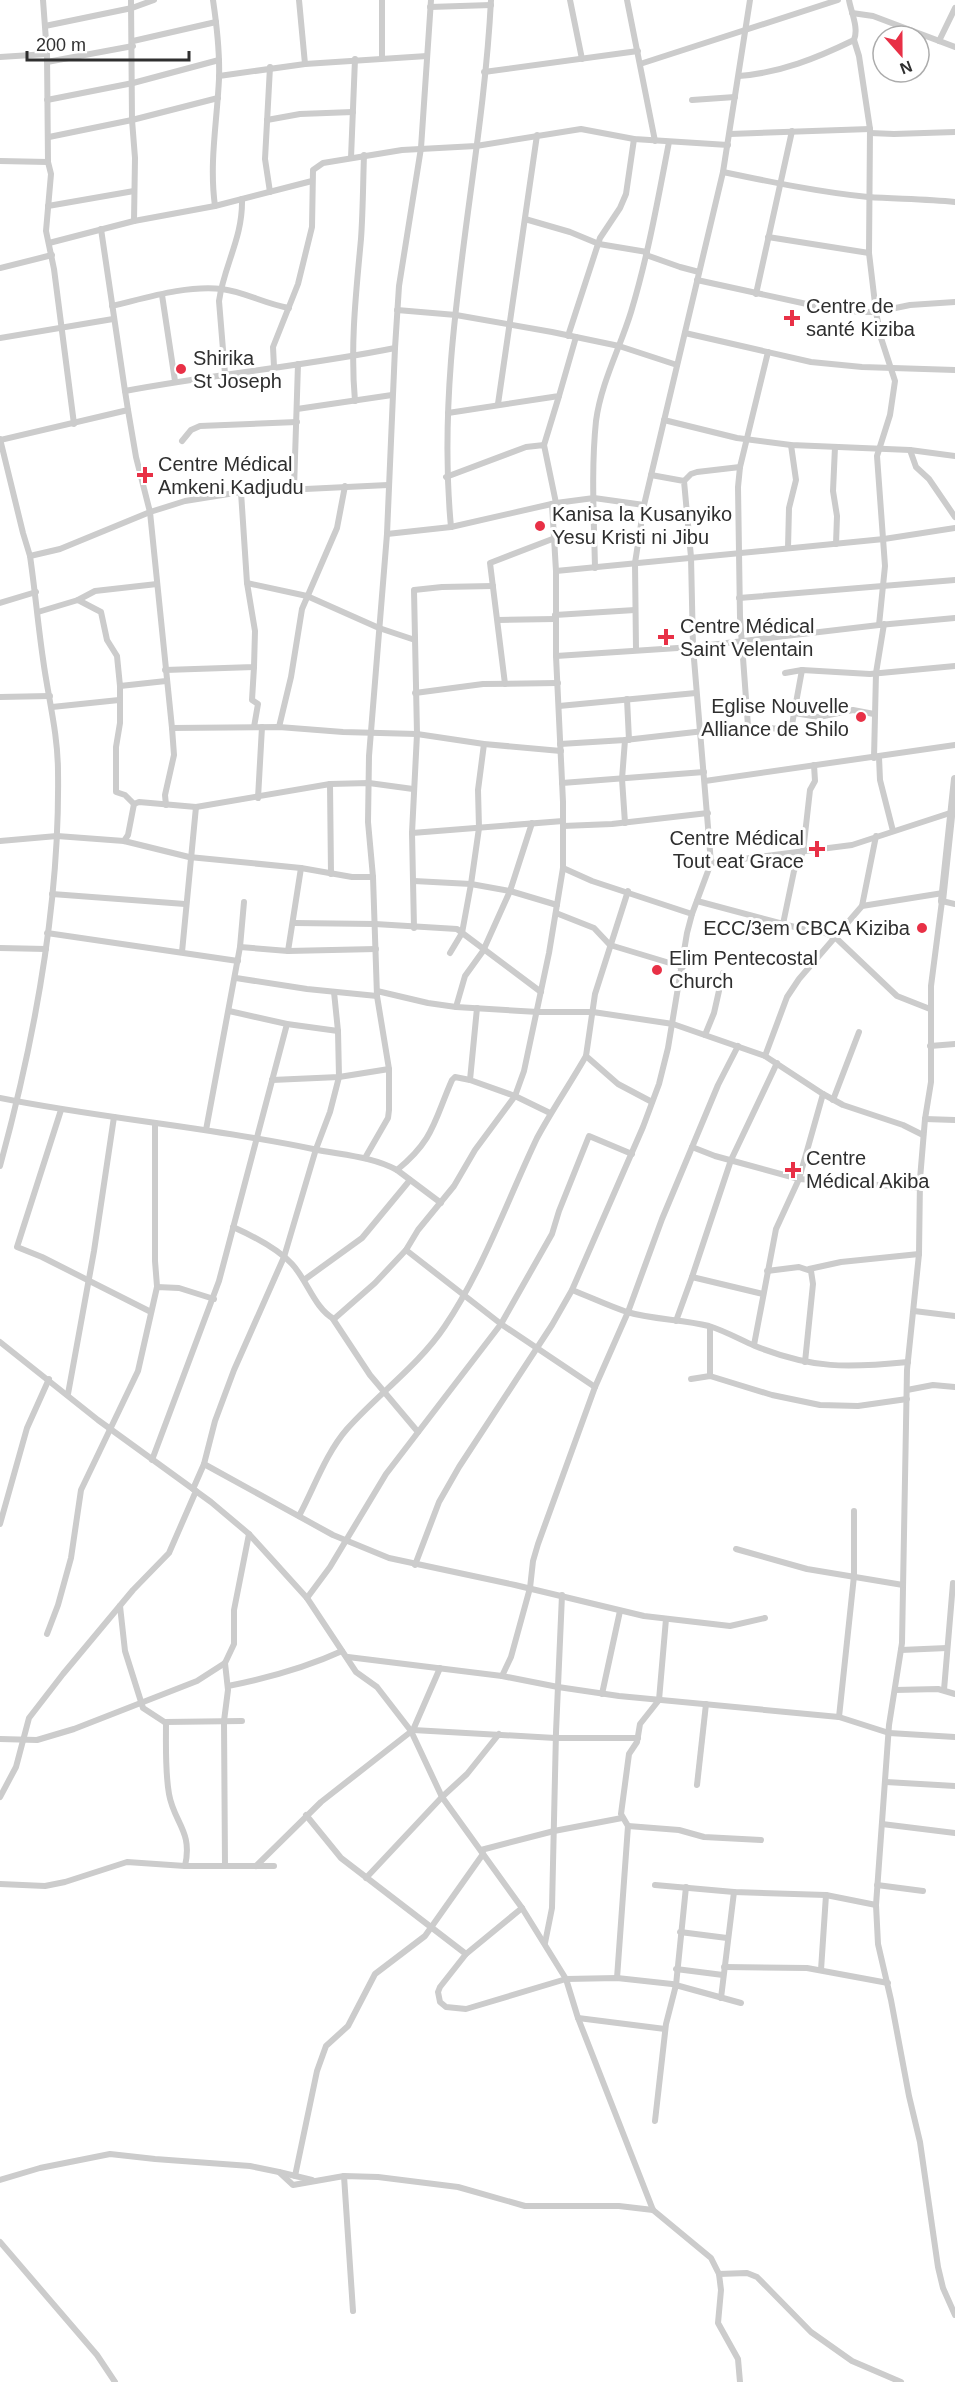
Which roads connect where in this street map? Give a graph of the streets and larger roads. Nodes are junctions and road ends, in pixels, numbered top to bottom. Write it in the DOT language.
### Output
graph roads {
  1 [pos="43,0"];
  2 [pos="131,0"];
  3 [pos="154,0"];
  4 [pos="213,0"];
  5 [pos="299,0"];
  6 [pos="382,0"];
  7 [pos="570,0"];
  8 [pos="627,0"];
  9 [pos="750,0"];
  10 [pos="838,0"];
  11 [pos="849,0"];
  12 [pos="430,3"];
  13 [pos="491,3"];
  14 [pos="132,8"];
  15 [pos="955,8"];
  16 [pos="852,13"];
  17 [pos="216,22"];
  18 [pos="45,26"];
  19 [pos="744,30"];
  20 [pos="854,40"];
  21 [pos="939,41"];
  22 [pos="133,44"];
  23 [pos="955,47"];
  24 [pos="638,51"];
  25 [pos="47,54"];
  26 [pos="427,56"];
  27 [pos="0,57"];
  28 [pos="382,58"];
  29 [pos="355,59"];
  30 [pos="582,59"];
  31 [pos="219,60"];
  32 [pos="47,62"];
  33 [pos="305,64"];
  34 [pos="640,64"];
  35 [pos="270,67"];
  36 [pos="484,72"];
  37 [pos="219,76"];
  38 [pos="739,76"];
  39 [pos="133,83"];
  40 [pos="218,98"];
  41 [pos="735,98"];
  42 [pos="47,100"];
  43 [pos="692,100"];
  44 [pos="353,112"];
  45 [pos="132,120"];
  46 [pos="267,120"];
  47 [pos="792,131"];
  48 [pos="870,131"];
  49 [pos="955,132"];
  50 [pos="730,134"];
  51 [pos="537,135"];
  52 [pos="49,137"];
  53 [pos="634,139"];
  54 [pos="655,141"];
  55 [pos="669,142"];
  56 [pos="728,145"];
  57 [pos="476,146"];
  58 [pos="421,148"];
  59 [pos="364,155"];
  60 [pos="351,158"];
  61 [pos="0,161"];
  62 [pos="48,162"];
  63 [pos="723,172"];
  64 [pos="312,181"];
  65 [pos="779,184"];
  66 [pos="134,192"];
  67 [pos="270,192"];
  68 [pos="869,197"];
  69 [pos="242,199"];
  70 [pos="955,202"];
  71 [pos="48,206"];
  72 [pos="215,206"];
  73 [pos="525,219"];
  74 [pos="134,221"];
  75 [pos="101,229"];
  76 [pos="768,237"];
  77 [pos="49,243"];
  78 [pos="598,244"];
  79 [pos="646,253"];
  80 [pos="869,253"];
  81 [pos="52,255"];
  82 [pos="0,268"];
  83 [pos="699,272"];
  84 [pos="697,280"];
  85 [pos="220,289"];
  86 [pos="756,294"];
  87 [pos="162,295"];
  88 [pos="955,302"];
  89 [pos="111,306"];
  90 [pos="289,308"];
  91 [pos="397,310"];
  92 [pos="876,312"];
  93 [pos="456,315"];
  94 [pos="113,319"];
  95 [pos="510,325"];
  96 [pos="63,328"];
  97 [pos="685,333"];
  98 [pos="568,336"];
  99 [pos="576,337"];
  100 [pos="0,338"];
  101 [pos="619,346"];
  102 [pos="395,348"];
  103 [pos="768,352"];
  104 [pos="352,357"];
  105 [pos="298,364"];
  106 [pos="677,365"];
  107 [pos="274,367"];
  108 [pos="891,368"];
  109 [pos="955,370"];
  110 [pos="225,374"];
  111 [pos="175,381"];
  112 [pos="125,391"];
  113 [pos="392,395"];
  114 [pos="559,396"];
  115 [pos="355,401"];
  116 [pos="498,404"];
  117 [pos="297,409"];
  118 [pos="128,410"];
  119 [pos="448,413"];
  120 [pos="664,420"];
  121 [pos="297,422"];
  122 [pos="74,424"];
  123 [pos="0,440"];
  124 [pos="747,440"];
  125 [pos="182,441"];
  126 [pos="544,445"];
  127 [pos="791,445"];
  128 [pos="835,447"];
  129 [pos="877,449"];
  130 [pos="910,450"];
  131 [pos="955,456"];
  132 [pos="740,467"];
  133 [pos="651,475"];
  134 [pos="446,477"];
  135 [pos="684,481"];
  136 [pos="388,485"];
  137 [pos="345,486"];
  138 [pos="294,489"];
  139 [pos="240,492"];
  140 [pos="594,498"];
  141 [pos="554,504"];
  142 [pos="645,505"];
  143 [pos="150,512"];
  144 [pos="955,517"];
  145 [pos="451,527"];
  146 [pos="955,528"];
  147 [pos="387,534"];
  148 [pos="555,538"];
  149 [pos="884,539"];
  150 [pos="836,544"];
  151 [pos="788,548"];
  152 [pos="738,552"];
  153 [pos="30,556"];
  154 [pos="691,557"];
  155 [pos="635,563"];
  156 [pos="595,568"];
  157 [pos="556,571"];
  158 [pos="955,580"];
  159 [pos="248,583"];
  160 [pos="157,584"];
  161 [pos="493,586"];
  162 [pos="882,586"];
  163 [pos="36,592"];
  164 [pos="307,596"];
  165 [pos="739,598"];
  166 [pos="78,600"];
  167 [pos="0,603"];
  168 [pos="635,610"];
  169 [pos="38,612"];
  170 [pos="555,617"];
  171 [pos="955,618"];
  172 [pos="498,620"];
  173 [pos="881,625"];
  174 [pos="379,628"];
  175 [pos="415,640"];
  176 [pos="741,642"];
  177 [pos="693,647"];
  178 [pos="636,650"];
  179 [pos="556,656"];
  180 [pos="955,666"];
  181 [pos="254,667"];
  182 [pos="165,670"];
  183 [pos="801,670"];
  184 [pos="784,673"];
  185 [pos="876,673"];
  186 [pos="166,681"];
  187 [pos="505,684"];
  188 [pos="558,684"];
  189 [pos="120,686"];
  190 [pos="415,693"];
  191 [pos="696,693"];
  192 [pos="50,696"];
  193 [pos="0,697"];
  194 [pos="627,699"];
  195 [pos="119,700"];
  196 [pos="559,706"];
  197 [pos="52,707"];
  198 [pos="794,713"];
  199 [pos="874,714"];
  200 [pos="748,726"];
  201 [pos="258,727"];
  202 [pos="279,727"];
  203 [pos="172,728"];
  204 [pos="701,732"];
  205 [pos="371,733"];
  206 [pos="417,734"];
  207 [pos="627,740"];
  208 [pos="484,744"];
  209 [pos="955,745"];
  210 [pos="561,747"];
  211 [pos="876,757"];
  212 [pos="814,765"];
  213 [pos="704,772"];
  214 [pos="622,779"];
  215 [pos="955,779"];
  216 [pos="705,781"];
  217 [pos="369,783"];
  218 [pos="562,783"];
  219 [pos="330,784"];
  220 [pos="413,789"];
  221 [pos="258,798"];
  222 [pos="134,804"];
  223 [pos="166,805"];
  224 [pos="196,807"];
  225 [pos="708,813"];
  226 [pos="950,813"];
  227 [pos="531,823"];
  228 [pos="624,823"];
  229 [pos="563,824"];
  230 [pos="952,825"];
  231 [pos="479,828"];
  232 [pos="893,831"];
  233 [pos="412,833"];
  234 [pos="876,836"];
  235 [pos="57,837"];
  236 [pos="0,841"];
  237 [pos="124,841"];
  238 [pos="803,852"];
  239 [pos="189,857"];
  240 [pos="711,863"];
  241 [pos="301,868"];
  242 [pos="563,868"];
  243 [pos="331,874"];
  244 [pos="373,878"];
  245 [pos="414,881"];
  246 [pos="471,884"];
  247 [pos="510,891"];
  248 [pos="628,891"];
  249 [pos="52,894"];
  250 [pos="942,897"];
  251 [pos="697,901"];
  252 [pos="244,902"];
  253 [pos="185,904"];
  254 [pos="557,904"];
  255 [pos="955,904"];
  256 [pos="862,906"];
  257 [pos="556,913"];
  258 [pos="692,914"];
  259 [pos="294,923"];
  260 [pos="375,924"];
  261 [pos="783,924"];
  262 [pos="414,928"];
  263 [pos="47,933"];
  264 [pos="462,933"];
  265 [pos="836,938"];
  266 [pos="610,945"];
  267 [pos="240,947"];
  268 [pos="0,948"];
  269 [pos="46,949"];
  270 [pos="376,949"];
  271 [pos="288,951"];
  272 [pos="483,951"];
  273 [pos="182,952"];
  274 [pos="450,953"];
  275 [pos="238,961"];
  276 [pos="683,967"];
  277 [pos="723,973"];
  278 [pos="236,978"];
  279 [pos="334,992"];
  280 [pos="541,992"];
  281 [pos="377,993"];
  282 [pos="456,1007"];
  283 [pos="477,1008"];
  284 [pos="930,1009"];
  285 [pos="230,1011"];
  286 [pos="538,1012"];
  287 [pos="593,1012"];
  288 [pos="287,1024"];
  289 [pos="673,1024"];
  290 [pos="338,1030"];
  291 [pos="859,1032"];
  292 [pos="705,1035"];
  293 [pos="955,1044"];
  294 [pos="738,1046"];
  295 [pos="930,1046"];
  296 [pos="586,1056"];
  297 [pos="765,1056"];
  298 [pos="777,1063"];
  299 [pos="389,1069"];
  300 [pos="339,1077"];
  301 [pos="272,1080"];
  302 [pos="470,1080"];
  303 [pos="823,1094"];
  304 [pos="515,1096"];
  305 [pos="0,1098"];
  306 [pos="833,1100"];
  307 [pos="16,1101"];
  308 [pos="652,1102"];
  309 [pos="61,1110"];
  310 [pos="550,1113"];
  311 [pos="114,1118"];
  312 [pos="925,1119"];
  313 [pos="955,1120"];
  314 [pos="155,1123"];
  315 [pos="206,1130"];
  316 [pos="923,1135"];
  317 [pos="257,1137"];
  318 [pos="692,1147"];
  319 [pos="316,1149"];
  320 [pos="632,1154"];
  321 [pos="365,1158"];
  322 [pos="731,1160"];
  323 [pos="0,1166"];
  324 [pos="397,1170"];
  325 [pos="799,1179"];
  326 [pos="410,1180"];
  327 [pos="919,1188"];
  328 [pos="441,1203"];
  329 [pos="233,1227"];
  330 [pos="406,1250"];
  331 [pos="919,1254"];
  332 [pos="284,1257"];
  333 [pos="809,1269"];
  334 [pos="767,1271"];
  335 [pos="692,1277"];
  336 [pos="304,1280"];
  337 [pos="88,1281"];
  338 [pos="157,1286"];
  339 [pos="572,1290"];
  340 [pos="763,1294"];
  341 [pos="462,1295"];
  342 [pos="214,1299"];
  343 [pos="914,1311"];
  344 [pos="152,1312"];
  345 [pos="628,1312"];
  346 [pos="955,1316"];
  347 [pos="333,1319"];
  348 [pos="676,1321"];
  349 [pos="501,1324"];
  350 [pos="710,1327"];
  351 [pos="0,1342"];
  352 [pos="754,1345"];
  353 [pos="538,1347"];
  354 [pos="805,1362"];
  355 [pos="908,1362"];
  356 [pos="710,1376"];
  357 [pos="49,1379"];
  358 [pos="691,1379"];
  359 [pos="595,1387"];
  360 [pos="955,1387"];
  361 [pos="907,1390"];
  362 [pos="384,1391"];
  363 [pos="68,1394"];
  364 [pos="907,1399"];
  365 [pos="111,1429"];
  366 [pos="418,1432"];
  367 [pos="152,1460"];
  368 [pos="204,1464"];
  369 [pos="194,1490"];
  370 [pos="854,1511"];
  371 [pos="2,1513"];
  372 [pos="299,1516"];
  373 [pos="0,1524"];
  374 [pos="249,1534"];
  375 [pos="346,1541"];
  376 [pos="735,1550"];
  377 [pos="415,1565"];
  378 [pos="854,1576"];
  379 [pos="953,1583"];
  380 [pos="903,1585"];
  381 [pos="530,1588"];
  382 [pos="562,1596"];
  383 [pos="307,1598"];
  384 [pos="120,1606"];
  385 [pos="620,1611"];
  386 [pos="765,1618"];
  387 [pos="666,1619"];
  388 [pos="46,1634"];
  389 [pos="947,1648"];
  390 [pos="901,1650"];
  391 [pos="342,1651"];
  392 [pos="348,1658"];
  393 [pos="225,1663"];
  394 [pos="440,1668"];
  395 [pos="502,1676"];
  396 [pos="228,1686"];
  397 [pos="558,1687"];
  398 [pos="895,1690"];
  399 [pos="944,1690"];
  400 [pos="602,1694"];
  401 [pos="955,1694"];
  402 [pos="659,1700"];
  403 [pos="142,1702"];
  404 [pos="706,1704"];
  405 [pos="839,1717"];
  406 [pos="242,1720"];
  407 [pos="224,1721"];
  408 [pos="165,1722"];
  409 [pos="412,1730"];
  410 [pos="889,1733"];
  411 [pos="499,1734"];
  412 [pos="955,1737"];
  413 [pos="555,1738"];
  414 [pos="638,1738"];
  415 [pos="0,1739"];
  416 [pos="23,1739"];
  417 [pos="886,1782"];
  418 [pos="697,1785"];
  419 [pos="955,1786"];
  420 [pos="0,1797"];
  421 [pos="442,1797"];
  422 [pos="306,1815"];
  423 [pos="622,1818"];
  424 [pos="882,1824"];
  425 [pos="628,1827"];
  426 [pos="554,1831"];
  427 [pos="955,1833"];
  428 [pos="761,1840"];
  429 [pos="482,1852"];
  430 [pos="185,1866"];
  431 [pos="225,1866"];
  432 [pos="256,1866"];
  433 [pos="274,1866"];
  434 [pos="365,1878"];
  435 [pos="0,1884"];
  436 [pos="655,1885"];
  437 [pos="877,1885"];
  438 [pos="686,1887"];
  439 [pos="923,1891"];
  440 [pos="734,1892"];
  441 [pos="826,1895"];
  442 [pos="876,1905"];
  443 [pos="522,1908"];
  444 [pos="431,1928"];
  445 [pos="680,1932"];
  446 [pos="727,1938"];
  447 [pos="545,1943"];
  448 [pos="466,1954"];
  449 [pos="724,1967"];
  450 [pos="676,1969"];
  451 [pos="821,1970"];
  452 [pos="723,1975"];
  453 [pos="617,1978"];
  454 [pos="566,1979"];
  455 [pos="888,1983"];
  456 [pos="676,1986"];
  457 [pos="721,1998"];
  458 [pos="741,2003"];
  459 [pos="578,2018"];
  460 [pos="665,2030"];
  461 [pos="656,2121"];
  462 [pos="279,2172"];
  463 [pos="296,2176"];
  464 [pos="344,2176"];
  465 [pos="0,2180"];
  466 [pos="313,2180"];
  467 [pos="653,2210"];
  468 [pos="0,2242"];
  469 [pos="719,2274"];
  470 [pos="353,2311"];
  471 [pos="955,2315"];
  472 [pos="115,2382"];
  473 [pos="740,2382"];
  474 [pos="902,2382"];
  1 -- 18 [label="street"];
  2 -- 14 [label="street"];
  3 -- 14 [label="street"];
  4 -- 17 [label="street"];
  5 -- 33 [label="street"];
  6 -- 28 [label="street"];
  7 -- 30 [label="street"];
  8 -- 24 [label="street"];
  9 -- 19 [label="street"];
  10 -- 19 [label="street"];
  11 -- 16 [label="street"];
  12 -- 13 [label="street"];
  12 -- 26 [label="street"];
  13 -- 36 [label="street"];
  14 -- 18 [label="street"];
  14 -- 22 [label="street"];
  15 -- 21 [label="street"];
  16 -- 20 [label="street"];
  16 -- 21 [label="street"];
  17 -- 22 [label="street"];
  17 -- 31 [label="street"];
  18 -- 25 [label="street"];
  19 -- 34 [label="street"];
  19 -- 38 [label="street"];
  20 -- 38 [label="street"];
  20 -- 48 [label="street"];
  21 -- 23 [label="street"];
  22 -- 32 [label="street"];
  22 -- 39 [label="street"];
  24 -- 30 [label="street"];
  24 -- 34 [label="street"];
  25 -- 27 [label="street"];
  25 -- 32 [label="street"];
  26 -- 28 [label="street"];
  26 -- 58 [label="street"];
  28 -- 29 [label="street"];
  29 -- 33 [label="street"];
  29 -- 44 [label="street"];
  30 -- 36 [label="street"];
  31 -- 37 [label="street"];
  31 -- 39 [label="street"];
  32 -- 42 [label="street"];
  33 -- 35 [label="street"];
  34 -- 54 [label="street"];
  35 -- 37 [label="street"];
  35 -- 46 [label="street"];
  36 -- 57 [label="street"];
  37 -- 40 [label="street"];
  38 -- 41 [label="street"];
  39 -- 42 [label="street"];
  39 -- 45 [label="street"];
  40 -- 45 [label="street"];
  40 -- 72 [label="street"];
  41 -- 43 [label="street"];
  41 -- 50 [label="street"];
  42 -- 52 [label="street"];
  44 -- 46 [label="street"];
  44 -- 60 [label="street"];
  45 -- 52 [label="street"];
  45 -- 66 [label="street"];
  46 -- 67 [label="street"];
  47 -- 48 [label="street"];
  47 -- 50 [label="street"];
  47 -- 65 [label="street"];
  48 -- 49 [label="street"];
  48 -- 68 [label="street"];
  50 -- 56 [label="street"];
  51 -- 53 [label="street"];
  51 -- 57 [label="street"];
  51 -- 73 [label="street"];
  52 -- 62 [label="street"];
  53 -- 54 [label="street"];
  53 -- 78 [label="street"];
  54 -- 55 [label="street"];
  55 -- 56 [label="street"];
  55 -- 79 [label="street"];
  56 -- 63 [label="street"];
  57 -- 58 [label="street"];
  57 -- 93 [label="street"];
  58 -- 59 [label="street"];
  58 -- 91 [label="street"];
  59 -- 60 [label="street"];
  59 -- 104 [label="street"];
  60 -- 64 [label="street"];
  61 -- 62 [label="street"];
  62 -- 71 [label="street"];
  63 -- 65 [label="street"];
  63 -- 83 [label="street"];
  64 -- 67 [label="street"];
  64 -- 90 [label="street"];
  65 -- 68 [label="street"];
  65 -- 76 [label="street"];
  66 -- 71 [label="street"];
  66 -- 74 [label="street"];
  67 -- 69 [label="street"];
  68 -- 70 [label="street"];
  68 -- 80 [label="street"];
  69 -- 72 [label="street"];
  69 -- 85 [label="street"];
  71 -- 77 [label="street"];
  72 -- 74 [label="street"];
  73 -- 78 [label="street"];
  73 -- 95 [label="street"];
  74 -- 75 [label="street"];
  75 -- 77 [label="street"];
  75 -- 89 [label="street"];
  76 -- 80 [label="street"];
  76 -- 86 [label="street"];
  77 -- 81 [label="street"];
  78 -- 79 [label="street"];
  78 -- 98 [label="street"];
  79 -- 83 [label="street"];
  79 -- 101 [label="street"];
  80 -- 92 [label="street"];
  81 -- 82 [label="street"];
  81 -- 96 [label="street"];
  83 -- 84 [label="street"];
  84 -- 86 [label="street"];
  84 -- 97 [label="street"];
  85 -- 87 [label="street"];
  85 -- 90 [label="street"];
  85 -- 110 [label="street"];
  86 -- 92 [label="street"];
  87 -- 89 [label="street"];
  87 -- 111 [label="street"];
  88 -- 92 [label="street"];
  89 -- 94 [label="street"];
  90 -- 107 [label="street"];
  91 -- 93 [label="street"];
  91 -- 102 [label="street"];
  92 -- 108 [label="street"];
  93 -- 95 [label="street"];
  93 -- 119 [label="street"];
  94 -- 96 [label="street"];
  94 -- 112 [label="street"];
  95 -- 98 [label="street"];
  95 -- 116 [label="street"];
  96 -- 100 [label="street"];
  96 -- 122 [label="street"];
  97 -- 103 [label="street"];
  97 -- 106 [label="street"];
  98 -- 99 [label="street"];
  99 -- 101 [label="street"];
  99 -- 114 [label="street"];
  101 -- 106 [label="street"];
  101 -- 140 [label="street"];
  102 -- 104 [label="street"];
  102 -- 113 [label="street"];
  103 -- 108 [label="street"];
  103 -- 124 [label="street"];
  104 -- 105 [label="street"];
  104 -- 115 [label="street"];
  105 -- 107 [label="street"];
  105 -- 117 [label="street"];
  106 -- 120 [label="street"];
  107 -- 110 [label="street"];
  108 -- 109 [label="street"];
  108 -- 129 [label="street"];
  110 -- 111 [label="street"];
  111 -- 112 [label="street"];
  112 -- 118 [label="street"];
  113 -- 115 [label="street"];
  113 -- 136 [label="street"];
  114 -- 116 [label="street"];
  114 -- 126 [label="street"];
  115 -- 117 [label="street"];
  116 -- 119 [label="street"];
  117 -- 121 [label="street"];
  118 -- 122 [label="street"];
  118 -- 143 [label="street"];
  119 -- 134 [label="street"];
  120 -- 124 [label="street"];
  120 -- 133 [label="street"];
  121 -- 125 [label="street"];
  121 -- 138 [label="street"];
  122 -- 123 [label="street"];
  123 -- 153 [label="street"];
  124 -- 127 [label="street"];
  124 -- 132 [label="street"];
  126 -- 134 [label="street"];
  126 -- 141 [label="street"];
  127 -- 128 [label="street"];
  127 -- 151 [label="street"];
  128 -- 129 [label="street"];
  128 -- 150 [label="street"];
  129 -- 130 [label="street"];
  129 -- 149 [label="street"];
  130 -- 131 [label="street"];
  130 -- 144 [label="street"];
  132 -- 135 [label="street"];
  132 -- 152 [label="street"];
  133 -- 135 [label="street"];
  133 -- 142 [label="street"];
  134 -- 145 [label="street"];
  135 -- 154 [label="street"];
  136 -- 137 [label="street"];
  136 -- 147 [label="street"];
  137 -- 138 [label="street"];
  137 -- 164 [label="street"];
  138 -- 139 [label="street"];
  139 -- 143 [label="street"];
  139 -- 159 [label="street"];
  140 -- 141 [label="street"];
  140 -- 142 [label="street"];
  140 -- 156 [label="street"];
  141 -- 145 [label="street"];
  141 -- 148 [label="street"];
  142 -- 155 [label="street"];
  143 -- 153 [label="street"];
  143 -- 160 [label="street"];
  145 -- 147 [label="street"];
  146 -- 149 [label="street"];
  147 -- 174 [label="street"];
  148 -- 157 [label="street"];
  148 -- 161 [label="street"];
  149 -- 150 [label="street"];
  149 -- 162 [label="street"];
  150 -- 151 [label="street"];
  151 -- 152 [label="street"];
  152 -- 154 [label="street"];
  152 -- 165 [label="street"];
  153 -- 163 [label="street"];
  154 -- 155 [label="street"];
  154 -- 177 [label="street"];
  155 -- 156 [label="street"];
  155 -- 168 [label="street"];
  156 -- 157 [label="street"];
  157 -- 170 [label="street"];
  158 -- 162 [label="street"];
  159 -- 164 [label="street"];
  159 -- 181 [label="street"];
  160 -- 166 [label="street"];
  160 -- 182 [label="street"];
  161 -- 172 [label="street"];
  161 -- 175 [label="street"];
  162 -- 165 [label="street"];
  162 -- 173 [label="street"];
  163 -- 167 [label="street"];
  163 -- 169 [label="street"];
  164 -- 174 [label="street"];
  164 -- 202 [label="street"];
  165 -- 176 [label="street"];
  166 -- 169 [label="street"];
  166 -- 189 [label="street"];
  168 -- 170 [label="street"];
  168 -- 178 [label="street"];
  169 -- 192 [label="street"];
  170 -- 172 [label="street"];
  170 -- 179 [label="street"];
  171 -- 173 [label="street"];
  172 -- 187 [label="street"];
  173 -- 176 [label="street"];
  173 -- 185 [label="street"];
  174 -- 175 [label="street"];
  174 -- 205 [label="street"];
  175 -- 190 [label="street"];
  176 -- 177 [label="street"];
  176 -- 200 [label="street"];
  177 -- 178 [label="street"];
  177 -- 191 [label="street"];
  178 -- 179 [label="street"];
  179 -- 188 [label="street"];
  180 -- 185 [label="street"];
  181 -- 182 [label="street"];
  181 -- 201 [label="street"];
  182 -- 186 [label="street"];
  183 -- 184 [label="street"];
  183 -- 185 [label="street"];
  183 -- 198 [label="street"];
  185 -- 199 [label="street"];
  186 -- 189 [label="street"];
  186 -- 203 [label="street"];
  187 -- 188 [label="street"];
  187 -- 190 [label="street"];
  188 -- 196 [label="street"];
  189 -- 195 [label="street"];
  190 -- 206 [label="street"];
  191 -- 194 [label="street"];
  191 -- 204 [label="street"];
  192 -- 193 [label="street"];
  192 -- 197 [label="street"];
  194 -- 196 [label="street"];
  194 -- 207 [label="street"];
  195 -- 197 [label="street"];
  195 -- 222 [label="street"];
  196 -- 210 [label="street"];
  197 -- 235 [label="street"];
  198 -- 199 [label="street"];
  198 -- 200 [label="street"];
  199 -- 211 [label="street"];
  200 -- 204 [label="street"];
  201 -- 202 [label="street"];
  201 -- 203 [label="street"];
  201 -- 221 [label="street"];
  202 -- 205 [label="street"];
  203 -- 223 [label="street"];
  204 -- 207 [label="street"];
  204 -- 213 [label="street"];
  205 -- 206 [label="street"];
  205 -- 217 [label="street"];
  206 -- 208 [label="street"];
  206 -- 220 [label="street"];
  207 -- 210 [label="street"];
  207 -- 214 [label="street"];
  208 -- 210 [label="street"];
  208 -- 231 [label="street"];
  209 -- 211 [label="street"];
  210 -- 218 [label="street"];
  211 -- 212 [label="street"];
  211 -- 232 [label="street"];
  212 -- 216 [label="street"];
  212 -- 238 [label="street"];
  213 -- 214 [label="street"];
  213 -- 216 [label="street"];
  214 -- 218 [label="street"];
  214 -- 228 [label="street"];
  215 -- 226 [label="street"];
  216 -- 225 [label="street"];
  217 -- 219 [label="street"];
  217 -- 220 [label="street"];
  217 -- 244 [label="street"];
  218 -- 229 [label="street"];
  219 -- 221 [label="street"];
  219 -- 243 [label="street"];
  220 -- 233 [label="street"];
  221 -- 224 [label="street"];
  222 -- 223 [label="street"];
  222 -- 237 [label="street"];
  223 -- 224 [label="street"];
  224 -- 239 [label="street"];
  225 -- 228 [label="street"];
  225 -- 240 [label="street"];
  226 -- 230 [label="street"];
  226 -- 232 [label="street"];
  227 -- 229 [label="street"];
  227 -- 231 [label="street"];
  227 -- 247 [label="street"];
  228 -- 229 [label="street"];
  229 -- 242 [label="street"];
  230 -- 250 [label="street"];
  231 -- 233 [label="street"];
  231 -- 246 [label="street"];
  232 -- 234 [label="street"];
  233 -- 245 [label="street"];
  234 -- 238 [label="street"];
  234 -- 256 [label="street"];
  235 -- 236 [label="street"];
  235 -- 237 [label="street"];
  235 -- 249 [label="street"];
  237 -- 239 [label="street"];
  238 -- 240 [label="street"];
  238 -- 261 [label="street"];
  239 -- 241 [label="street"];
  239 -- 253 [label="street"];
  240 -- 251 [label="street"];
  241 -- 243 [label="street"];
  241 -- 259 [label="street"];
  242 -- 248 [label="street"];
  242 -- 254 [label="street"];
  243 -- 244 [label="street"];
  244 -- 260 [label="street"];
  245 -- 246 [label="street"];
  245 -- 262 [label="street"];
  246 -- 247 [label="street"];
  246 -- 264 [label="street"];
  247 -- 254 [label="street"];
  247 -- 272 [label="street"];
  248 -- 258 [label="street"];
  248 -- 266 [label="street"];
  249 -- 253 [label="street"];
  249 -- 263 [label="street"];
  250 -- 255 [label="street"];
  250 -- 256 [label="street"];
  250 -- 284 [label="street"];
  251 -- 258 [label="street"];
  251 -- 261 [label="street"];
  252 -- 267 [label="street"];
  253 -- 273 [label="street"];
  254 -- 257 [label="street"];
  256 -- 265 [label="street"];
  257 -- 266 [label="street"];
  257 -- 280 [label="street"];
  258 -- 276 [label="street"];
  259 -- 260 [label="street"];
  259 -- 271 [label="street"];
  260 -- 262 [label="street"];
  260 -- 270 [label="street"];
  261 -- 265 [label="street"];
  262 -- 264 [label="street"];
  263 -- 269 [label="street"];
  263 -- 273 [label="street"];
  264 -- 272 [label="street"];
  264 -- 274 [label="street"];
  265 -- 284 [label="street"];
  265 -- 297 [label="street"];
  266 -- 276 [label="street"];
  266 -- 287 [label="street"];
  267 -- 271 [label="street"];
  267 -- 275 [label="street"];
  268 -- 269 [label="street"];
  269 -- 307 [label="street"];
  270 -- 271 [label="street"];
  270 -- 281 [label="street"];
  272 -- 280 [label="street"];
  272 -- 282 [label="street"];
  273 -- 275 [label="street"];
  275 -- 278 [label="street"];
  276 -- 289 [label="street"];
  277 -- 292 [label="street"];
  278 -- 279 [label="street"];
  278 -- 285 [label="street"];
  279 -- 281 [label="street"];
  279 -- 290 [label="street"];
  280 -- 286 [label="street"];
  281 -- 282 [label="street"];
  281 -- 299 [label="street"];
  282 -- 283 [label="street"];
  283 -- 286 [label="street"];
  283 -- 302 [label="street"];
  284 -- 295 [label="street"];
  285 -- 288 [label="street"];
  285 -- 315 [label="street"];
  286 -- 287 [label="street"];
  286 -- 304 [label="street"];
  287 -- 289 [label="street"];
  287 -- 296 [label="street"];
  288 -- 290 [label="street"];
  288 -- 301 [label="street"];
  289 -- 292 [label="street"];
  289 -- 308 [label="street"];
  290 -- 300 [label="street"];
  291 -- 306 [label="street"];
  292 -- 294 [label="street"];
  293 -- 295 [label="street"];
  294 -- 297 [label="street"];
  294 -- 318 [label="street"];
  295 -- 312 [label="street"];
  296 -- 308 [label="street"];
  296 -- 310 [label="street"];
  297 -- 298 [label="street"];
  298 -- 303 [label="street"];
  298 -- 322 [label="street"];
  299 -- 300 [label="street"];
  299 -- 321 [label="street"];
  300 -- 301 [label="street"];
  300 -- 319 [label="street"];
  301 -- 317 [label="street"];
  302 -- 304 [label="street"];
  302 -- 324 [label="street"];
  303 -- 306 [label="street"];
  303 -- 325 [label="street"];
  304 -- 310 [label="street"];
  304 -- 328 [label="street"];
  305 -- 307 [label="street"];
  306 -- 316 [label="street"];
  307 -- 309 [label="street"];
  307 -- 323 [label="street"];
  308 -- 320 [label="street"];
  309 -- 311 [label="street"];
  309 -- 337 [label="street"];
  310 -- 341 [label="street"];
  311 -- 314 [label="street"];
  311 -- 337 [label="street"];
  312 -- 313 [label="street"];
  312 -- 316 [label="street"];
  314 -- 315 [label="street"];
  314 -- 338 [label="street"];
  315 -- 317 [label="street"];
  316 -- 327 [label="street"];
  317 -- 319 [label="street"];
  317 -- 329 [label="street"];
  318 -- 322 [label="street"];
  318 -- 345 [label="street"];
  319 -- 321 [label="street"];
  319 -- 332 [label="street"];
  320 -- 339 [label="street"];
  320 -- 349 [label="street"];
  321 -- 324 [label="street"];
  322 -- 325 [label="street"];
  322 -- 335 [label="street"];
  324 -- 326 [label="street"];
  325 -- 327 [label="street"];
  325 -- 334 [label="street"];
  326 -- 328 [label="street"];
  326 -- 336 [label="street"];
  327 -- 331 [label="street"];
  328 -- 330 [label="street"];
  329 -- 332 [label="street"];
  329 -- 342 [label="street"];
  330 -- 341 [label="street"];
  330 -- 347 [label="street"];
  331 -- 333 [label="street"];
  331 -- 343 [label="street"];
  332 -- 336 [label="street"];
  332 -- 368 [label="street"];
  333 -- 334 [label="street"];
  333 -- 354 [label="street"];
  334 -- 340 [label="street"];
  335 -- 340 [label="street"];
  335 -- 348 [label="street"];
  336 -- 347 [label="street"];
  337 -- 344 [label="street"];
  337 -- 363 [label="street"];
  338 -- 342 [label="street"];
  338 -- 344 [label="street"];
  339 -- 345 [label="street"];
  339 -- 353 [label="street"];
  340 -- 352 [label="street"];
  341 -- 349 [label="street"];
  341 -- 362 [label="street"];
  342 -- 367 [label="street"];
  343 -- 346 [label="street"];
  343 -- 355 [label="street"];
  344 -- 365 [label="street"];
  345 -- 348 [label="street"];
  345 -- 359 [label="street"];
  347 -- 362 [label="street"];
  348 -- 350 [label="street"];
  349 -- 353 [label="street"];
  349 -- 366 [label="street"];
  350 -- 352 [label="street"];
  350 -- 356 [label="street"];
  351 -- 357 [label="street"];
  352 -- 354 [label="street"];
  353 -- 359 [label="street"];
  353 -- 377 [label="street"];
  354 -- 355 [label="street"];
  355 -- 361 [label="street"];
  356 -- 358 [label="street"];
  356 -- 364 [label="street"];
  357 -- 363 [label="street"];
  357 -- 371 [label="street"];
  359 -- 381 [label="street"];
  360 -- 361 [label="street"];
  361 -- 364 [label="street"];
  362 -- 366 [label="street"];
  362 -- 372 [label="street"];
  363 -- 365 [label="street"];
  364 -- 380 [label="street"];
  365 -- 367 [label="street"];
  365 -- 388 [label="street"];
  366 -- 375 [label="street"];
  367 -- 369 [label="street"];
  368 -- 369 [label="street"];
  368 -- 372 [label="street"];
  369 -- 374 [label="street"];
  369 -- 384 [label="street"];
  370 -- 378 [label="street"];
  371 -- 373 [label="street"];
  372 -- 375 [label="street"];
  374 -- 383 [label="street"];
  374 -- 393 [label="street"];
  375 -- 377 [label="street"];
  375 -- 383 [label="street"];
  376 -- 378 [label="street"];
  377 -- 381 [label="street"];
  378 -- 380 [label="street"];
  378 -- 405 [label="street"];
  379 -- 389 [label="street"];
  380 -- 390 [label="street"];
  381 -- 382 [label="street"];
  381 -- 395 [label="street"];
  382 -- 385 [label="street"];
  382 -- 397 [label="street"];
  383 -- 391 [label="street"];
  384 -- 403 [label="street"];
  384 -- 416 [label="street"];
  385 -- 387 [label="street"];
  385 -- 400 [label="street"];
  386 -- 387 [label="street"];
  387 -- 402 [label="street"];
  389 -- 390 [label="street"];
  389 -- 399 [label="street"];
  390 -- 398 [label="street"];
  391 -- 392 [label="street"];
  391 -- 396 [label="street"];
  392 -- 394 [label="street"];
  392 -- 409 [label="street"];
  393 -- 396 [label="street"];
  393 -- 403 [label="street"];
  394 -- 395 [label="street"];
  394 -- 409 [label="street"];
  395 -- 397 [label="street"];
  396 -- 407 [label="street"];
  397 -- 400 [label="street"];
  397 -- 413 [label="street"];
  398 -- 399 [label="street"];
  398 -- 410 [label="street"];
  399 -- 401 [label="street"];
  400 -- 402 [label="street"];
  402 -- 404 [label="street"];
  402 -- 414 [label="street"];
  403 -- 408 [label="street"];
  403 -- 416 [label="street"];
  404 -- 405 [label="street"];
  404 -- 418 [label="street"];
  405 -- 410 [label="street"];
  406 -- 407 [label="street"];
  407 -- 408 [label="street"];
  407 -- 431 [label="street"];
  408 -- 430 [label="street"];
  409 -- 411 [label="street"];
  409 -- 421 [label="street"];
  409 -- 422 [label="street"];
  410 -- 412 [label="street"];
  410 -- 417 [label="street"];
  411 -- 413 [label="street"];
  411 -- 421 [label="street"];
  413 -- 414 [label="street"];
  413 -- 426 [label="street"];
  414 -- 423 [label="street"];
  415 -- 416 [label="street"];
  416 -- 420 [label="street"];
  417 -- 419 [label="street"];
  417 -- 424 [label="street"];
  421 -- 429 [label="street"];
  421 -- 434 [label="street"];
  422 -- 432 [label="street"];
  422 -- 434 [label="street"];
  423 -- 425 [label="street"];
  423 -- 426 [label="street"];
  424 -- 427 [label="street"];
  424 -- 437 [label="street"];
  425 -- 428 [label="street"];
  425 -- 453 [label="street"];
  426 -- 429 [label="street"];
  426 -- 447 [label="street"];
  429 -- 443 [label="street"];
  429 -- 444 [label="street"];
  430 -- 431 [label="street"];
  430 -- 435 [label="street"];
  431 -- 432 [label="street"];
  432 -- 433 [label="street"];
  434 -- 444 [label="street"];
  436 -- 438 [label="street"];
  437 -- 439 [label="street"];
  437 -- 442 [label="street"];
  438 -- 440 [label="street"];
  438 -- 445 [label="street"];
  440 -- 441 [label="street"];
  440 -- 446 [label="street"];
  441 -- 442 [label="street"];
  441 -- 451 [label="street"];
  442 -- 455 [label="street"];
  443 -- 447 [label="street"];
  443 -- 448 [label="street"];
  444 -- 448 [label="street"];
  444 -- 463 [label="street"];
  445 -- 446 [label="street"];
  445 -- 450 [label="street"];
  446 -- 449 [label="street"];
  447 -- 454 [label="street"];
  448 -- 454 [label="street"];
  449 -- 451 [label="street"];
  449 -- 452 [label="street"];
  450 -- 452 [label="street"];
  450 -- 456 [label="street"];
  451 -- 455 [label="street"];
  452 -- 457 [label="street"];
  453 -- 454 [label="street"];
  453 -- 456 [label="street"];
  454 -- 459 [label="street"];
  455 -- 471 [label="street"];
  456 -- 457 [label="street"];
  456 -- 460 [label="street"];
  457 -- 458 [label="street"];
  459 -- 460 [label="street"];
  459 -- 467 [label="street"];
  460 -- 461 [label="street"];
  462 -- 463 [label="street"];
  462 -- 465 [label="street"];
  462 -- 466 [label="street"];
  463 -- 466 [label="street"];
  464 -- 466 [label="street"];
  464 -- 467 [label="street"];
  464 -- 470 [label="street"];
  467 -- 469 [label="street"];
  468 -- 472 [label="street"];
  469 -- 473 [label="street"];
  469 -- 474 [label="street"];
}
